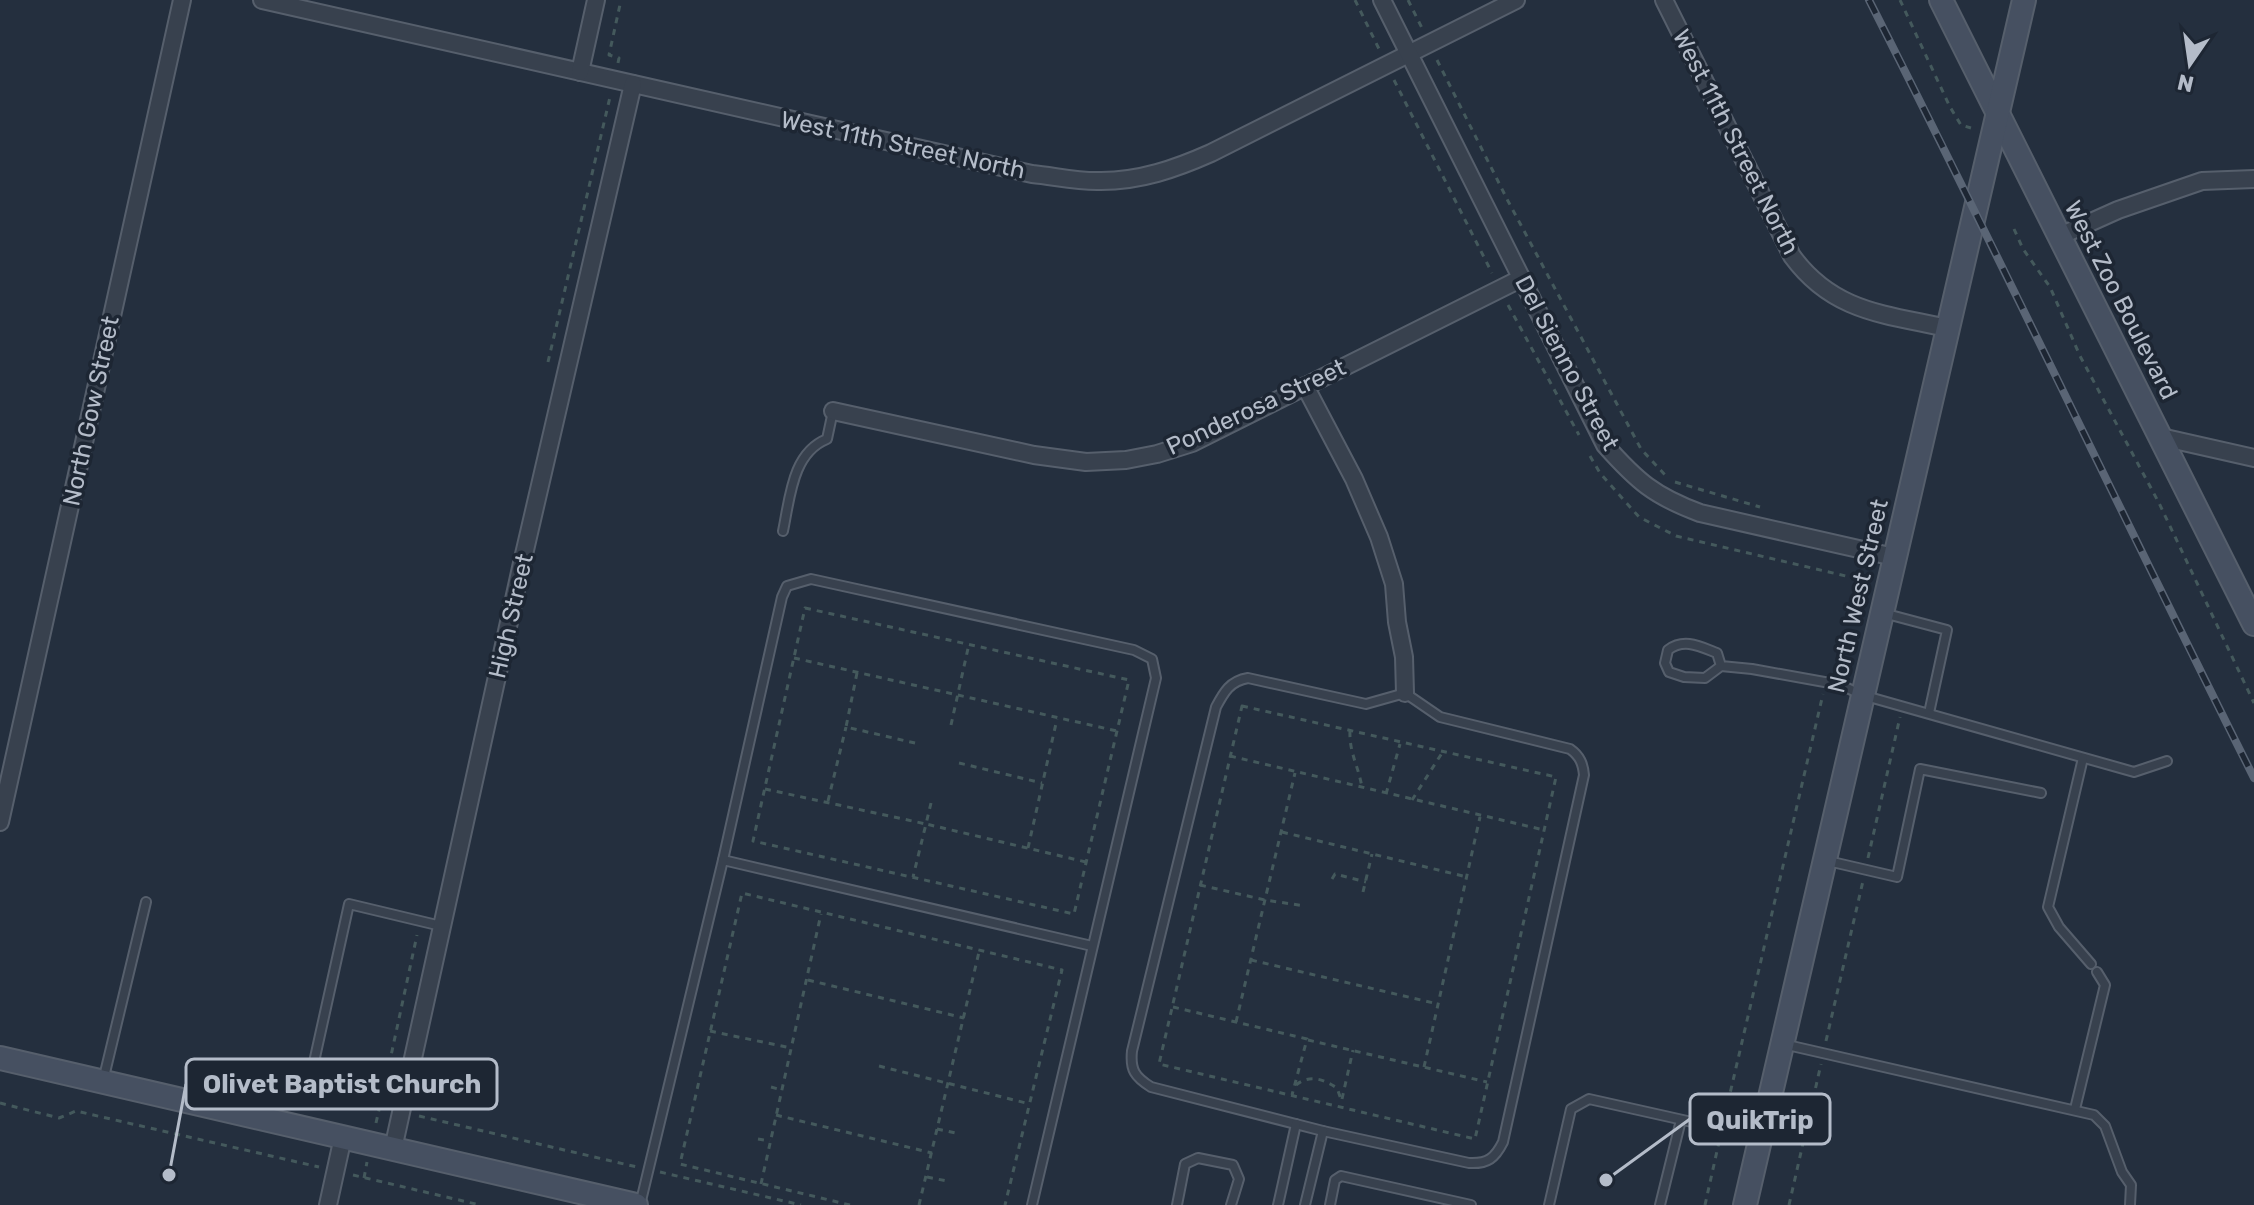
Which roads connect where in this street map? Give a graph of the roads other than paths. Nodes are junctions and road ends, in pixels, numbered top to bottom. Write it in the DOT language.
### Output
graph roads {
  1 [pos="182,0"];
  2 [pos="262,0"];
  3 [pos="596,0"];
  4 [pos="1382,0"];
  5 [pos="1516,0"];
  6 [pos="1664,0"];
  7 [pos="1941,0"];
  8 [pos="2024,0"];
  9 [pos="1409,54"];
  10 [pos="580,72"];
  11 [pos="633,84"];
  12 [pos="1998,112"];
  13 [pos="2254,179"];
  14 [pos="2060,236"];
  15 [pos="1522,278"];
  16 [pos="1947,328"];
  17 [pos="1305,386"];
  18 [pos="833,411"];
  19 [pos="2161,437"];
  20 [pos="2254,458"];
  21 [pos="783,531"];
  22 [pos="1894,557"];
  23 [pos="1881,613"];
  24 [pos="2254,624"];
  25 [pos="1721,666"];
  26 [pos="1405,693"];
  27 [pos="1862,695"];
  28 [pos="1929,713"];
  29 [pos="2083,758"];
  30 [pos="2167,761"];
  31 [pos="2041,793"];
  32 [pos="0,822"];
  33 [pos="723,860"];
  34 [pos="1823,860"];
  35 [pos="146,902"];
  36 [pos="442,927"];
  37 [pos="1092,946"];
  38 [pos="2091,964"];
  39 [pos="2097,972"];
  40 [pos="1782,1044"];
  41 [pos="0,1058"];
  42 [pos="103,1082"];
  43 [pos="407,1084"];
  44 [pos="2075,1109"];
  45 [pos="1681,1120"];
  46 [pos="1296,1124"];
  47 [pos="1323,1131"];
  48 [pos="343,1137"];
  49 [pos="1760,1137"];
  50 [pos="382,1146"];
  51 [pos="328,1205"];
  52 [pos="638,1205"];
  53 [pos="1032,1205"];
  54 [pos="1177,1205"];
  55 [pos="1231,1205"];
  56 [pos="1278,1205"];
  57 [pos="1305,1205"];
  58 [pos="1330,1205"];
  59 [pos="1471,1205"];
  60 [pos="1549,1205"];
  61 [pos="1660,1205"];
  62 [pos="1745,1205"];
  63 [pos="2130,1205"];
  1 -- 32 [label="street, North Gow Street"];
  2 -- 10 [label="street, West 11th Street North"];
  3 -- 10 [label="street"];
  4 -- 9 [label="street, Del Sienno Street"];
  5 -- 9 [label="street, West 11th Street North"];
  6 -- 16 [label="street, West 11th Street North"];
  7 -- 12 [label="main road, West Zoo Boulevard"];
  8 -- 12 [label="main road, North West Street"];
  9 -- 11 [label="street, West 11th Street North"];
  9 -- 15 [label="street, Del Sienno Street"];
  10 -- 11 [label="street, West 11th Street North"];
  11 -- 36 [label="street, High Street"];
  12 -- 14 [label="main road, West Zoo Boulevard"];
  12 -- 16 [label="main road, North West Street"];
  13 -- 14 [label="street"];
  14 -- 19 [label="main road, West Zoo Boulevard"];
  15 -- 17 [label="street, Ponderosa Street"];
  15 -- 22 [label="street, Del Sienno Street"];
  16 -- 22 [label="main road, North West Street"];
  17 -- 18 [label="street, Ponderosa Street"];
  17 -- 26 [label="street"];
  18 -- 21 [label="lane"];
  19 -- 20 [label="street"];
  19 -- 24 [label="main road, West Zoo Boulevard"];
  22 -- 23 [label="main road, North West Street"];
  23 -- 27 [label="main road, North West Street"];
  23 -- 28 [label="lane"];
  25 -- 25 [label="lane"];
  25 -- 27 [label="lane"];
  26 -- 46 [label="lane"];
  26 -- 47 [label="lane"];
  27 -- 28 [label="lane"];
  27 -- 34 [label="main road, North West Street"];
  28 -- 29 [label="lane"];
  29 -- 30 [label="lane"];
  29 -- 38 [label="lane"];
  31 -- 34 [label="lane"];
  33 -- 37 [label="lane"];
  33 -- 37 [label="lane"];
  33 -- 52 [label="lane"];
  34 -- 40 [label="main road, North West Street"];
  35 -- 42 [label="lane"];
  36 -- 43 [label="street, High Street"];
  36 -- 43 [label="lane"];
  37 -- 53 [label="lane"];
  39 -- 44 [label="lane"];
  40 -- 44 [label="lane"];
  40 -- 49 [label="main road, North West Street"];
  41 -- 42 [label="main road"];
  42 -- 48 [label="main road"];
  43 -- 50 [label="street, High Street"];
  44 -- 63 [label="lane"];
  45 -- 49 [label="lane"];
  45 -- 60 [label="lane"];
  45 -- 61 [label="lane"];
  46 -- 47 [label="lane"];
  46 -- 56 [label="lane"];
  47 -- 57 [label="lane"];
  48 -- 50 [label="main road"];
  48 -- 51 [label="street"];
  49 -- 62 [label="main road, North West Street"];
  50 -- 52 [label="main road"];
  54 -- 55 [label="lane"];
  58 -- 59 [label="lane"];
}
